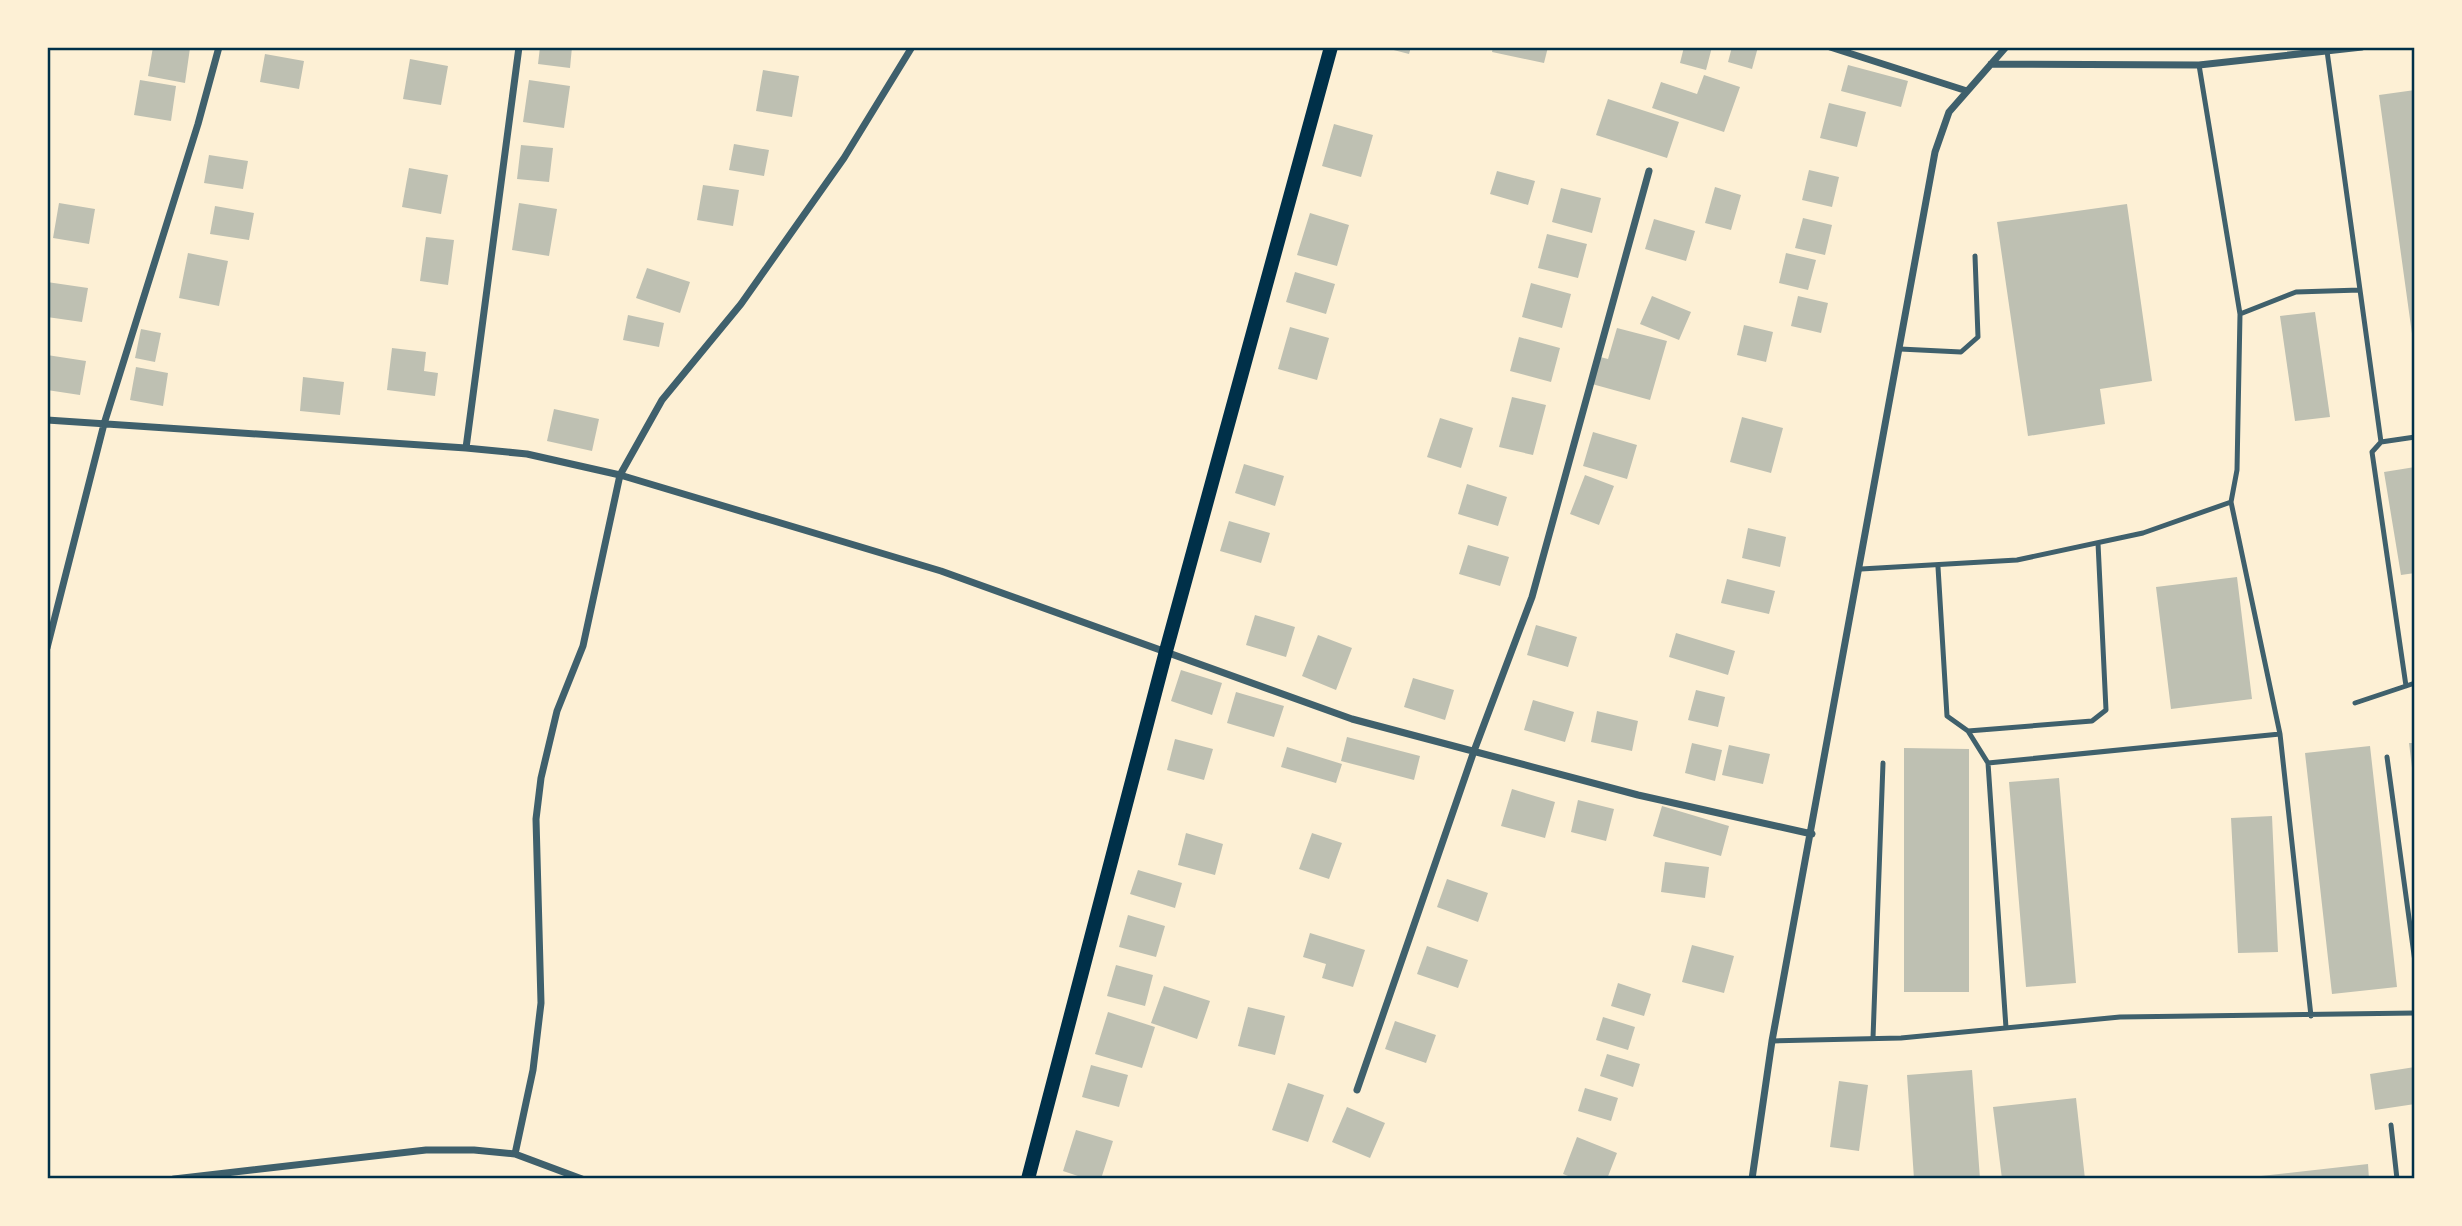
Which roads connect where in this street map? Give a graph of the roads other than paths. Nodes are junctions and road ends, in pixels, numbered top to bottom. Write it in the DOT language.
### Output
graph roads {
  1 [pos="219,47"];
  2 [pos="519,47"];
  3 [pos="912,47"];
  4 [pos="1331,47"];
  5 [pos="1830,47"];
  6 [pos="2006,47"];
  7 [pos="2362,47"];
  8 [pos="2328,51"];
  9 [pos="1991,64"];
  10 [pos="2199,65"];
  11 [pos="1967,91"];
  12 [pos="1650,171"];
  13 [pos="1975,256"];
  14 [pos="2360,290"];
  15 [pos="2240,314"];
  16 [pos="1900,349"];
  17 [pos="47,421"];
  18 [pos="104,424"];
  19 [pos="2415,437"];
  20 [pos="2381,442"];
  21 [pos="466,448"];
  22 [pos="620,475"];
  23 [pos="2231,502"];
  24 [pos="2098,543"];
  25 [pos="1938,567"];
  26 [pos="1861,569"];
  27 [pos="47,648"];
  28 [pos="1166,651"];
  29 [pos="2415,683"];
  30 [pos="2406,686"];
  31 [pos="2355,704"];
  32 [pos="1968,731"];
  33 [pos="2280,734"];
  34 [pos="1474,751"];
  35 [pos="2387,757"];
  36 [pos="1883,763"];
  37 [pos="1987,763"];
  38 [pos="1812,834"];
  39 [pos="2415,962"];
  40 [pos="2415,1013"];
  41 [pos="2311,1016"];
  42 [pos="2007,1028"];
  43 [pos="1872,1038"];
  44 [pos="1772,1041"];
  45 [pos="1357,1090"];
  46 [pos="2391,1125"];
  47 [pos="514,1154"];
  48 [pos="174,1179"];
  49 [pos="582,1179"];
  50 [pos="1028,1179"];
  51 [pos="1752,1179"];
  52 [pos="2397,1179"];
  1 -- 18 [label="street"];
  2 -- 21 [label="street"];
  3 -- 22 [label="street"];
  4 -- 28 [label="main road"];
  5 -- 11 [label="street"];
  6 -- 9 [label="street"];
  7 -- 8 [label="street"];
  8 -- 10 [label="street"];
  8 -- 14 [label="lane"];
  9 -- 10 [label="street"];
  9 -- 11 [label="street"];
  10 -- 15 [label="lane"];
  11 -- 16 [label="street"];
  12 -- 34 [label="street"];
  13 -- 16 [label="lane"];
  14 -- 15 [label="lane"];
  14 -- 20 [label="lane"];
  15 -- 23 [label="lane"];
  16 -- 26 [label="street"];
  17 -- 18 [label="street"];
  18 -- 21 [label="street"];
  18 -- 27 [label="street"];
  19 -- 20 [label="lane"];
  20 -- 30 [label="lane"];
  21 -- 22 [label="street"];
  22 -- 28 [label="street"];
  22 -- 47 [label="street"];
  23 -- 24 [label="lane"];
  23 -- 33 [label="lane"];
  24 -- 25 [label="lane"];
  24 -- 32 [label="lane"];
  25 -- 26 [label="lane"];
  25 -- 32 [label="lane"];
  26 -- 38 [label="street"];
  28 -- 34 [label="street"];
  28 -- 50 [label="main road"];
  29 -- 30 [label="lane"];
  30 -- 31 [label="lane"];
  32 -- 37 [label="lane"];
  33 -- 37 [label="lane"];
  33 -- 41 [label="lane"];
  34 -- 38 [label="street"];
  34 -- 45 [label="street"];
  35 -- 39 [label="lane"];
  36 -- 43 [label="lane"];
  37 -- 42 [label="lane"];
  38 -- 44 [label="street"];
  40 -- 41 [label="lane"];
  41 -- 42 [label="lane"];
  42 -- 43 [label="lane"];
  43 -- 44 [label="lane"];
  44 -- 51 [label="street"];
  46 -- 52 [label="lane"];
  47 -- 48 [label="street"];
  47 -- 49 [label="street"];
}
